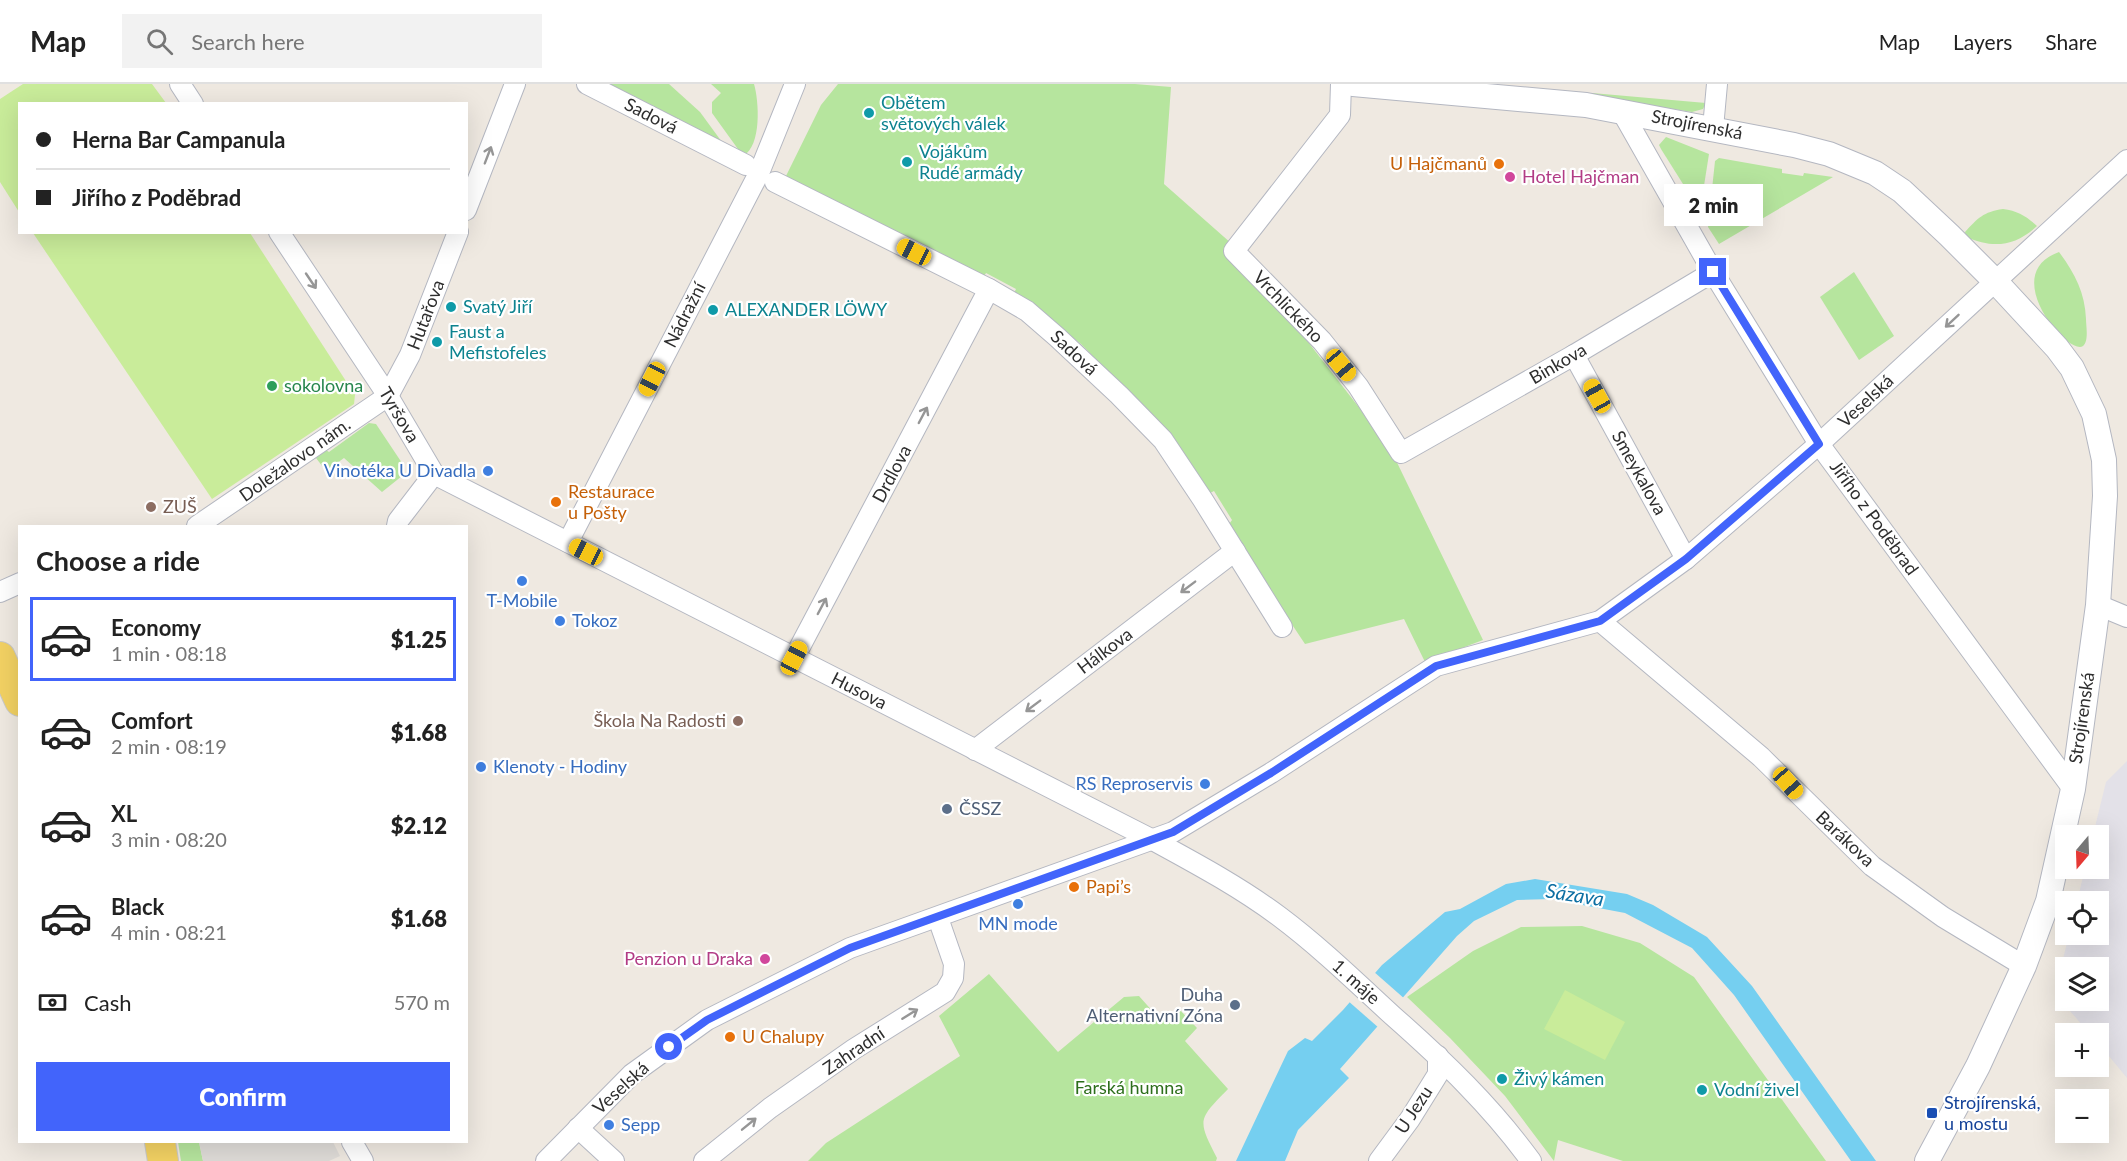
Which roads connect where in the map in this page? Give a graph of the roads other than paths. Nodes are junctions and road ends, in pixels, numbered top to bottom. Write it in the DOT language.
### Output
graph roads {
  1 [pos="180,84"];
  2 [pos="515,84"];
  3 [pos="587,84"];
  4 [pos="795,84"];
  5 [pos="1341,84"];
  6 [pos="1353,84"];
  7 [pos="1717,84"];
  8 [pos="192,102"];
  9 [pos="1621,110"];
  10 [pos="1713,128"];
  11 [pos="2127,160"];
  12 [pos="746,165"];
  13 [pos="775,182"];
  14 [pos="468,205"];
  15 [pos="280,234"];
  16 [pos="457,234"];
  17 [pos="1713,272"];
  18 [pos="1995,281"];
  19 [pos="989,289"];
  20 [pos="1574,355"];
  21 [pos="388,396"];
  22 [pos="1819,444"];
  23 [pos="1401,453"];
  24 [pos="434,474"];
  25 [pos="206,524"];
  26 [pos="397,525"];
  27 [pos="568,542"];
  28 [pos="1234,552"];
  29 [pos="1686,559"];
  30 [pos="18,584"];
  31 [pos="0,592"];
  32 [pos="2097,605"];
  33 [pos="2127,617"];
  34 [pos="1600,621"];
  35 [pos="1282,627"];
  36 [pos="0,657"];
  37 [pos="794,658"];
  38 [pos="18,697"];
  39 [pos="975,750"];
  40 [pos="2073,789"];
  41 [pos="1151,839"];
  42 [pos="938,918"];
  43 [pos="2024,966"];
  44 [pos="1433,1051"];
  45 [pos="578,1128"];
  46 [pos="160,1143"];
  47 [pos="353,1143"];
  48 [pos="163,1161"];
  49 [pos="363,1161"];
  50 [pos="546,1161"];
  51 [pos="614,1161"];
  52 [pos="704,1161"];
  53 [pos="1379,1161"];
  54 [pos="1531,1161"];
  55 [pos="1927,1161"];
  1 -- 8 [label="street"];
  14 -- 2 [label="street, one-way"];
  3 -- 12 [label="street, Sadová"];
  4 -- 27 [label="street, Nádražní"];
  5 -- 23 [label="street, Vrchlického"];
  6 -- 9 [label="street, Strojírenská"];
  7 -- 10 [label="street"];
  9 -- 10 [label="street, Strojírenská"];
  9 -- 17 [label="street, Jiřího z Poděbrad"];
  10 -- 18 [label="street, Strojírenská"];
  11 -- 18 [label="street"];
  13 -- 19 [label="street, Sadová"];
  15 -- 21 [label="street, Tyršova, one-way"];
  16 -- 21 [label="street, Hutařova"];
  17 -- 20 [label="street, Binkova"];
  17 -- 22 [label="street, Jiřího z Poděbrad"];
  18 -- 22 [label="street, Veselská, one-way"];
  18 -- 32 [label="street, Strojírenská"];
  19 -- 28 [label="street, Sadová"];
  37 -- 19 [label="street, Drdlova, one-way"];
  20 -- 23 [label="street, Binkova"];
  20 -- 29 [label="street, Smeykalova"];
  21 -- 24 [label="street, Tyršova"];
  21 -- 25 [label="street, Doležalovo nám."];
  22 -- 29 [label="street, Veselská"];
  22 -- 40 [label="street, Jiřího z Poděbrad"];
  24 -- 26 [label="street"];
  24 -- 27 [label="street"];
  27 -- 37 [label="street, Husova"];
  28 -- 35 [label="street, Sadová"];
  28 -- 39 [label="street, Hálkova, one-way"];
  29 -- 34 [label="street, Veselská"];
  30 -- 31 [label="street"];
  32 -- 33 [label="street"];
  32 -- 40 [label="street, Strojírenská"];
  34 -- 41 [label="street, Veselská"];
  34 -- 43 [label="street, Barákova"];
  36 -- 38 [label="main road"];
  37 -- 39 [label="street, Husova"];
  39 -- 41 [label="street, Husova"];
  40 -- 43 [label="street, Strojírenská"];
  41 -- 42 [label="street, Veselská"];
  41 -- 44 [label="street, 1. máje"];
  42 -- 45 [label="street, Veselská"];
  52 -- 42 [label="street, Zahradní, one-way"];
  43 -- 55 [label="street, Strojírenská"];
  44 -- 53 [label="street, U Jezu"];
  44 -- 54 [label="street, 1. máje"];
  45 -- 50 [label="street, Veselská"];
  45 -- 51 [label="street"];
  46 -- 48 [label="main road"];
  47 -- 49 [label="street"];
}
